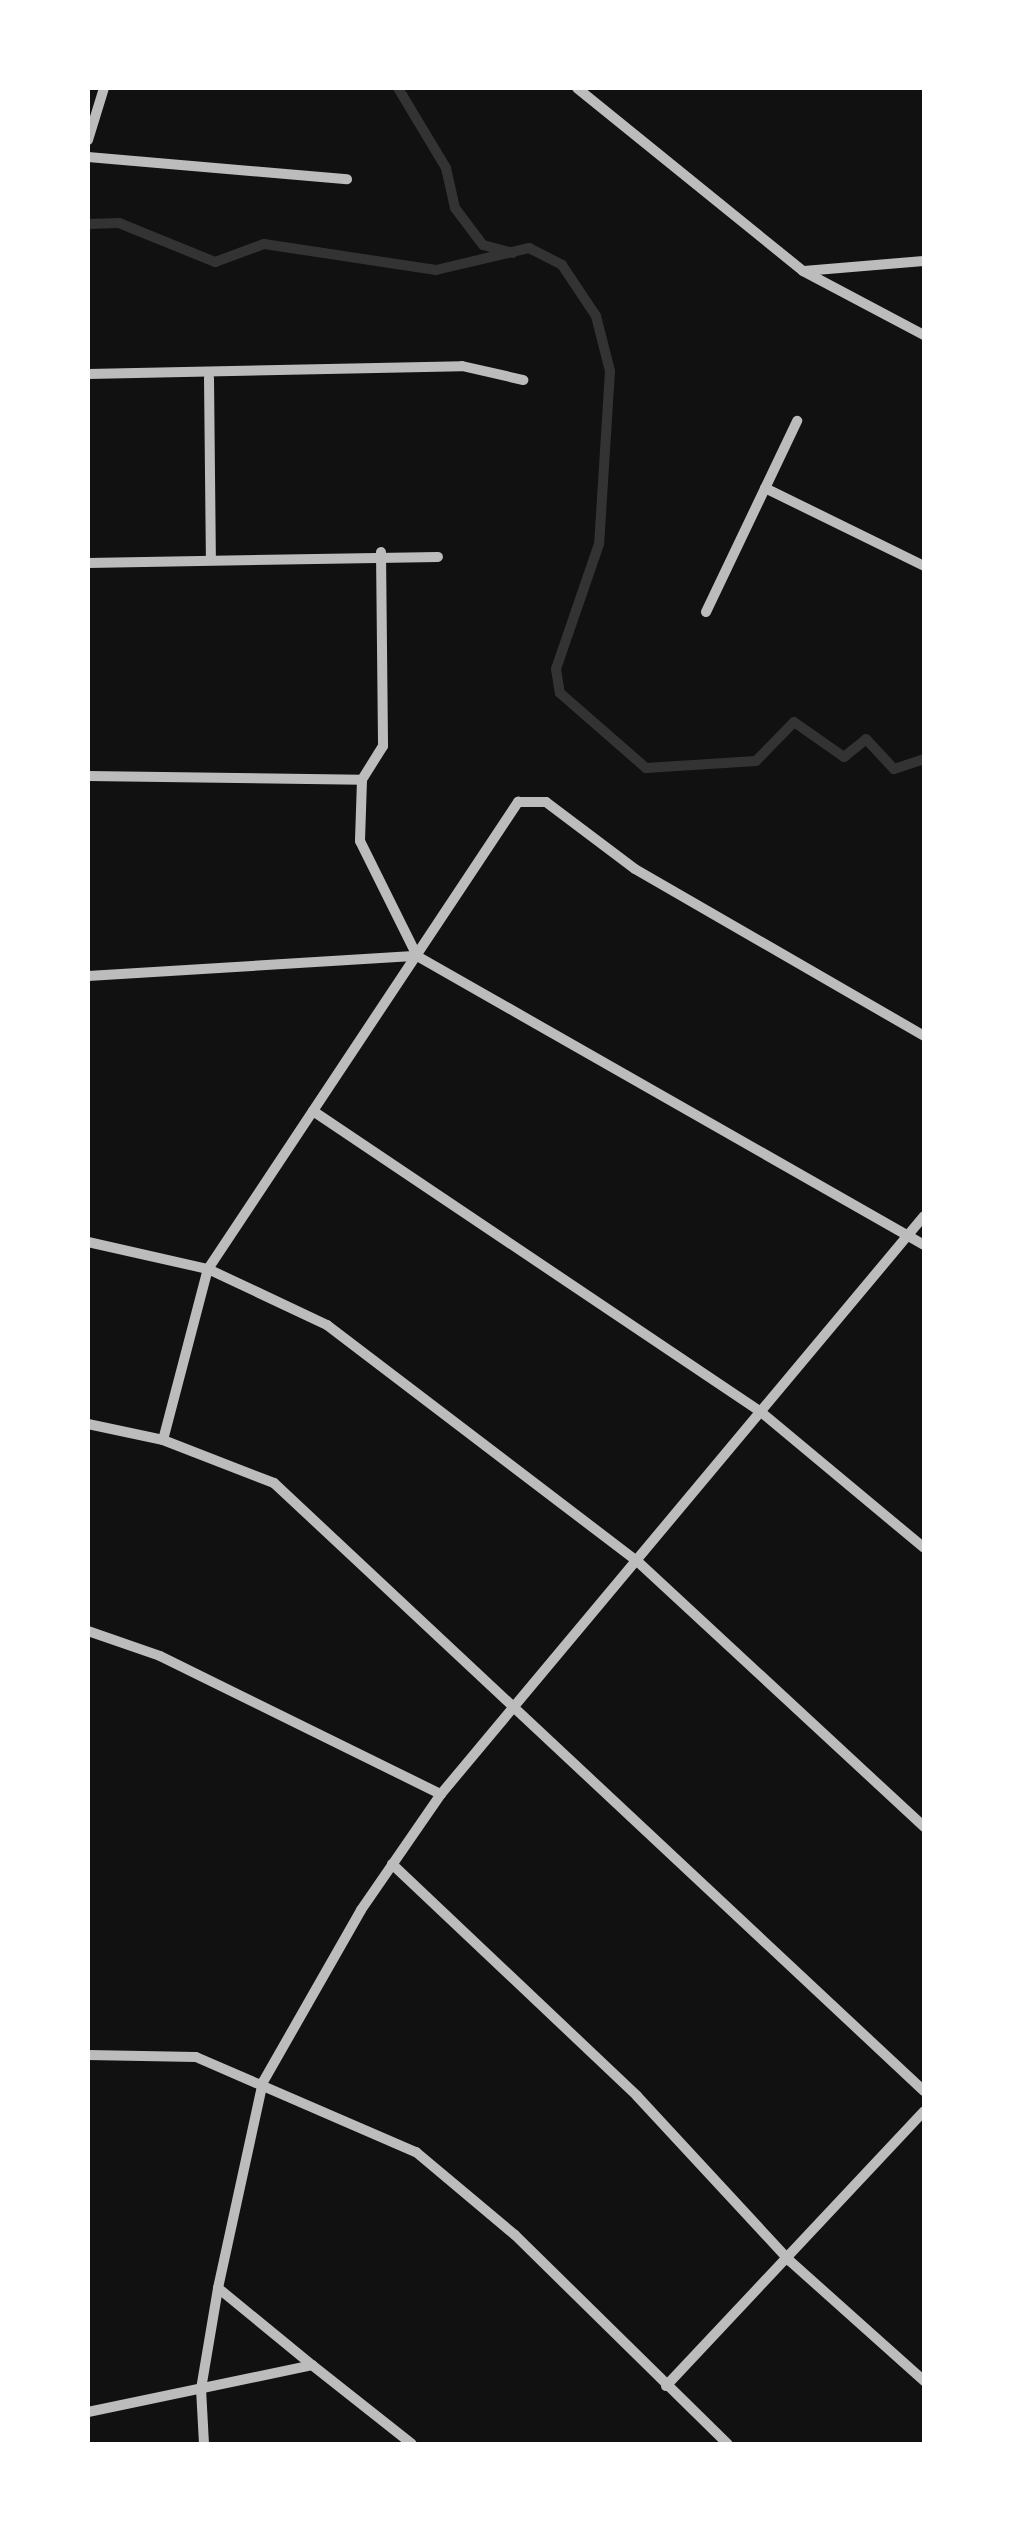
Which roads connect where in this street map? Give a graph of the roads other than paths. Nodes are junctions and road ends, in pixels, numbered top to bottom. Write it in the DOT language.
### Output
graph roads {
  1 [pos="104,88"];
  2 [pos="577,88"];
  3 [pos="88,140"];
  4 [pos="88,157"];
  5 [pos="347,179"];
  6 [pos="924,260"];
  7 [pos="804,271"];
  8 [pos="924,335"];
  9 [pos="88,374"];
  10 [pos="209,378"];
  11 [pos="523,380"];
  12 [pos="796,421"];
  13 [pos="765,488"];
  14 [pos="381,552"];
  15 [pos="210,556"];
  16 [pos="438,558"];
  17 [pos="88,562"];
  18 [pos="924,566"];
  19 [pos="706,612"];
  20 [pos="88,776"];
  21 [pos="362,780"];
  22 [pos="417,956"];
  23 [pos="88,976"];
  24 [pos="924,1036"];
  25 [pos="313,1111"];
  26 [pos="924,1216"];
  27 [pos="910,1235"];
  28 [pos="88,1242"];
  29 [pos="924,1245"];
  30 [pos="208,1269"];
  31 [pos="761,1412"];
  32 [pos="88,1424"];
  33 [pos="163,1440"];
  34 [pos="924,1548"];
  35 [pos="636,1560"];
  36 [pos="88,1632"];
  37 [pos="514,1706"];
  38 [pos="441,1794"];
  39 [pos="924,1827"];
  40 [pos="392,1864"];
  41 [pos="88,2055"];
  42 [pos="263,2082"];
  43 [pos="924,2091"];
  44 [pos="924,2111"];
  45 [pos="790,2262"];
  46 [pos="218,2288"];
  47 [pos="312,2366"];
  48 [pos="924,2380"];
  49 [pos="666,2386"];
  50 [pos="202,2390"];
  51 [pos="88,2412"];
  52 [pos="204,2444"];
  53 [pos="412,2444"];
  54 [pos="728,2444"];
  1 -- 3 [label="street"];
  2 -- 7 [label="street"];
  4 -- 5 [label="street"];
  6 -- 7 [label="street"];
  7 -- 8 [label="street"];
  9 -- 10 [label="street"];
  10 -- 11 [label="street"];
  10 -- 15 [label="street"];
  12 -- 13 [label="street"];
  13 -- 18 [label="street"];
  13 -- 19 [label="street"];
  14 -- 15 [label="street"];
  14 -- 16 [label="street"];
  14 -- 21 [label="street"];
  15 -- 17 [label="street"];
  20 -- 21 [label="street"];
  21 -- 22 [label="street"];
  22 -- 23 [label="street"];
  22 -- 24 [label="street"];
  22 -- 25 [label="street"];
  22 -- 27 [label="street"];
  25 -- 30 [label="street"];
  25 -- 31 [label="street"];
  26 -- 27 [label="street"];
  27 -- 29 [label="street"];
  27 -- 31 [label="street"];
  28 -- 30 [label="street"];
  30 -- 33 [label="street"];
  30 -- 35 [label="street"];
  31 -- 34 [label="street"];
  31 -- 35 [label="street"];
  32 -- 33 [label="street"];
  33 -- 37 [label="street"];
  35 -- 37 [label="street"];
  35 -- 39 [label="street"];
  36 -- 38 [label="street"];
  37 -- 38 [label="street"];
  37 -- 43 [label="street"];
  38 -- 40 [label="street"];
  40 -- 42 [label="street"];
  40 -- 45 [label="street"];
  41 -- 42 [label="street"];
  42 -- 46 [label="street"];
  42 -- 49 [label="street"];
  44 -- 45 [label="street"];
  45 -- 48 [label="street"];
  45 -- 49 [label="street"];
  46 -- 47 [label="street"];
  46 -- 50 [label="street"];
  47 -- 50 [label="street"];
  47 -- 53 [label="street"];
  49 -- 54 [label="street"];
  50 -- 51 [label="street"];
  50 -- 52 [label="street"];
}
